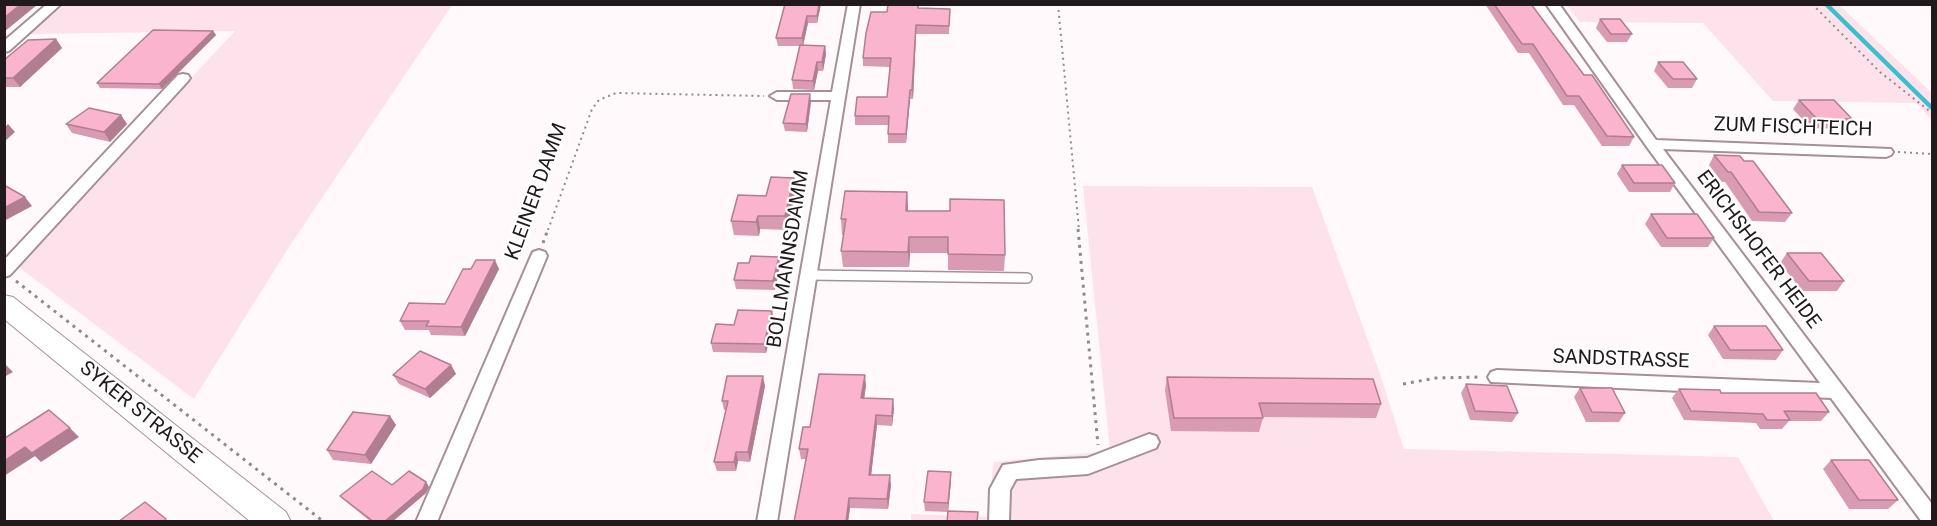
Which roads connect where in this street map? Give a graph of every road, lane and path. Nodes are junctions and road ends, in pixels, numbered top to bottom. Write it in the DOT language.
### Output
graph roads {
  1 [pos="55,4"];
  2 [pos="854,4"];
  3 [pos="1058,4"];
  4 [pos="1552,4"];
  5 [pos="1812,4"];
  6 [pos="4,48"];
  7 [pos="183,78"];
  8 [pos="777,96"];
  9 [pos="837,96"];
  10 [pos="1932,113"];
  11 [pos="1652,144"];
  12 [pos="1886,152"];
  13 [pos="1932,154"];
  14 [pos="539,256"];
  15 [pos="808,275"];
  16 [pos="1027,278"];
  17 [pos="8,285"];
  18 [pos="1497,377"];
  19 [pos="1403,384"];
  20 [pos="1838,391"];
  21 [pos="1149,442"];
  22 [pos="1100,462"];
  23 [pos="1932,519"];
  24 [pos="275,522"];
  25 [pos="324,522"];
  26 [pos="426,522"];
  27 [pos="767,522"];
  28 [pos="999,522"];
  1 -- 6 [label="street"];
  2 -- 9 [label="street, BOLLMANNSDAMM"];
  3 -- 22 [label="path"];
  4 -- 11 [label="street, ERICHSHOFER HEIDE"];
  5 -- 10 [label="path"];
  7 -- 17 [label="street"];
  8 -- 9 [label="street"];
  8 -- 14 [label="path, KLEINER DAMM"];
  9 -- 15 [label="street, BOLLMANNSDAMM"];
  11 -- 12 [label="street, ZUM FISCHTEICH"];
  11 -- 20 [label="street, ERICHSHOFER HEIDE"];
  12 -- 13 [label="path, ZUM FISCHTEICH"];
  14 -- 26 [label="street, KLEINER DAMM"];
  15 -- 16 [label="lane"];
  15 -- 27 [label="street, BOLLMANNSDAMM"];
  17 -- 24 [label="main road, SYKER STRASSE"];
  17 -- 25 [label="path"];
  18 -- 19 [label="path"];
  18 -- 20 [label="street, SANDSTRASSE"];
  20 -- 23 [label="street, ERICHSHOFER HEIDE"];
  21 -- 22 [label="street"];
  22 -- 28 [label="street"];
}
